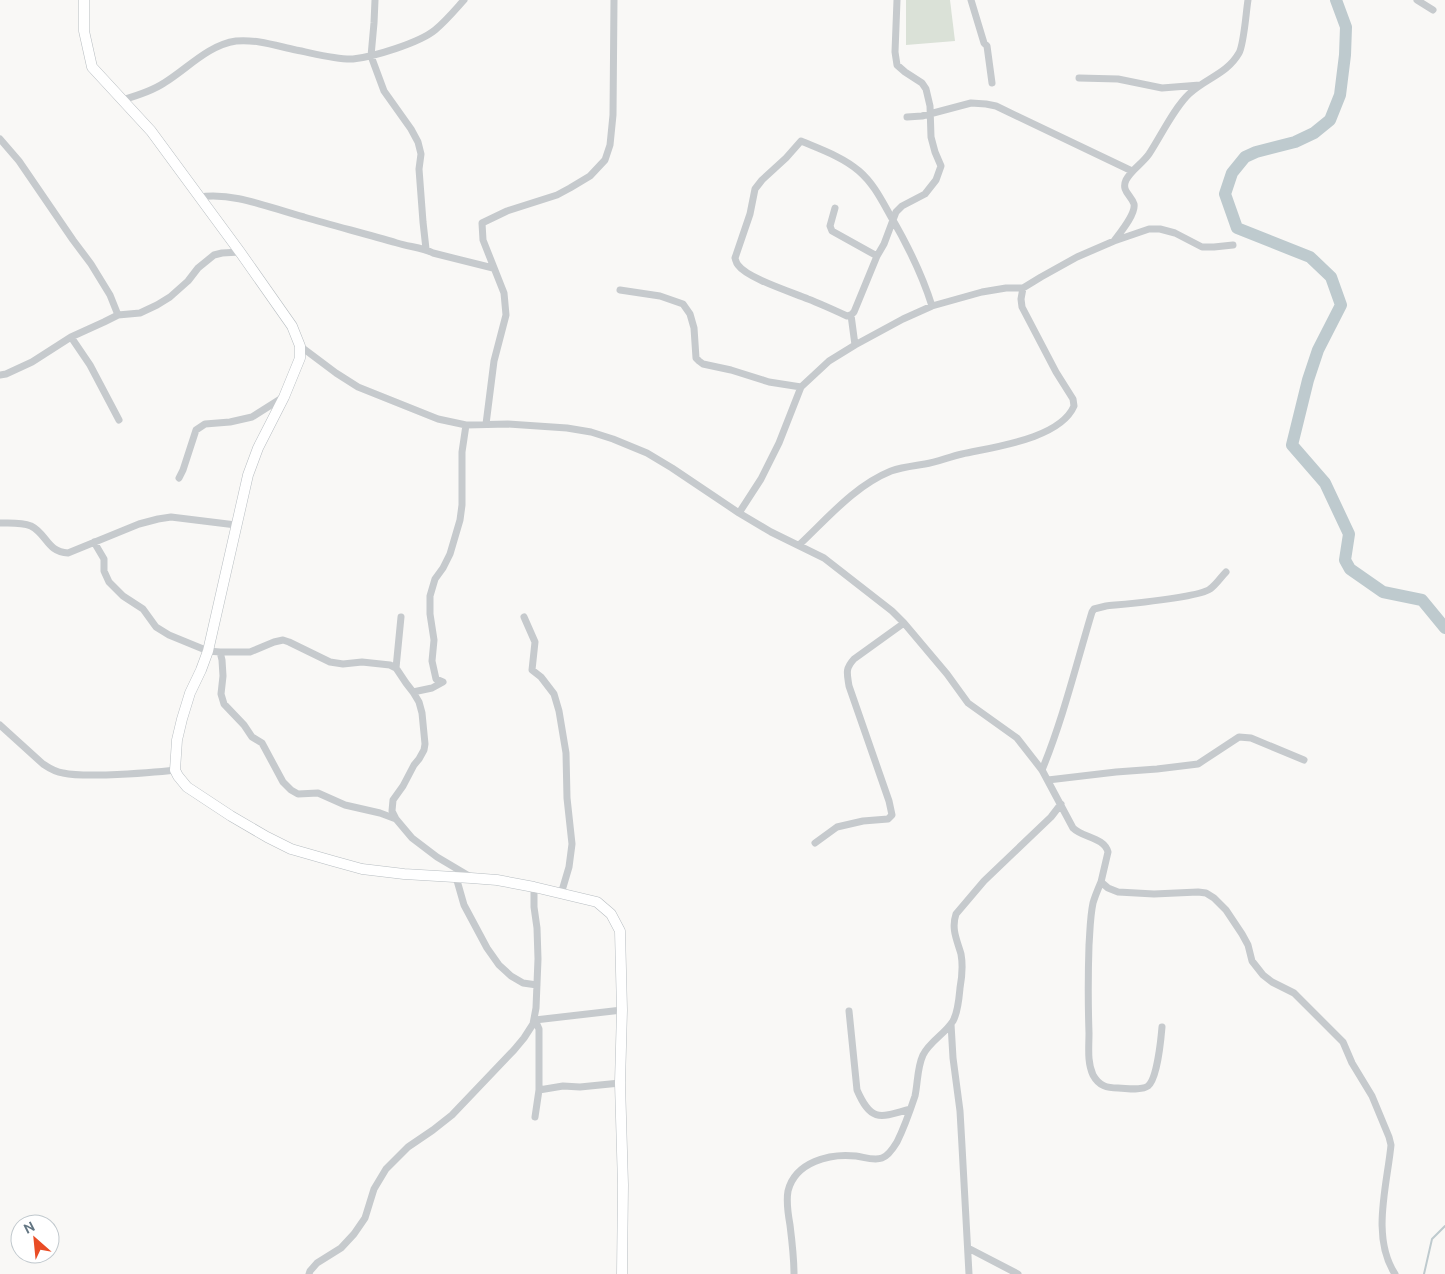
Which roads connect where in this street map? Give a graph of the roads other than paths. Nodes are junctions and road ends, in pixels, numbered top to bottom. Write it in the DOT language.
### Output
graph roads {
  1 [pos="84,0"];
  2 [pos="375,0"];
  3 [pos="464,0"];
  4 [pos="614,0"];
  5 [pos="897,0"];
  6 [pos="971,0"];
  7 [pos="1248,0"];
  8 [pos="1417,0"];
  9 [pos="1433,10"];
  10 [pos="371,56"];
  11 [pos="1079,78"];
  12 [pos="992,83"];
  13 [pos="1203,84"];
  14 [pos="122,100"];
  15 [pos="930,114"];
  16 [pos="906,117"];
  17 [pos="0,139"];
  18 [pos="1132,172"];
  19 [pos="199,197"];
  20 [pos="835,208"];
  21 [pos="892,219"];
  22 [pos="1114,241"];
  23 [pos="1233,245"];
  24 [pos="426,249"];
  25 [pos="240,252"];
  26 [pos="877,256"];
  27 [pos="493,268"];
  28 [pos="1023,288"];
  29 [pos="620,290"];
  30 [pos="932,306"];
  31 [pos="118,315"];
  32 [pos="851,315"];
  33 [pos="71,337"];
  34 [pos="855,345"];
  35 [pos="300,346"];
  36 [pos="0,375"];
  37 [pos="801,386"];
  38 [pos="284,397"];
  39 [pos="119,420"];
  40 [pos="486,424"];
  41 [pos="466,425"];
  42 [pos="179,478"];
  43 [pos="738,512"];
  44 [pos="0,523"];
  45 [pos="236,525"];
  46 [pos="94,542"];
  47 [pos="799,545"];
  48 [pos="1226,572"];
  49 [pos="524,617"];
  50 [pos="401,618"];
  51 [pos="904,623"];
  52 [pos="208,651"];
  53 [pos="220,652"];
  54 [pos="396,668"];
  55 [pos="414,692"];
  56 [pos="0,724"];
  57 [pos="1304,760"];
  58 [pos="175,770"];
  59 [pos="1042,770"];
  60 [pos="1048,780"];
  61 [pos="1061,804"];
  62 [pos="396,819"];
  63 [pos="815,843"];
  64 [pos="456,877"];
  65 [pos="471,878"];
  66 [pos="1101,882"];
  67 [pos="534,887"];
  68 [pos="561,894"];
  69 [pos="538,985"];
  70 [pos="622,1010"];
  71 [pos="849,1011"];
  72 [pos="535,1020"];
  73 [pos="952,1024"];
  74 [pos="1162,1027"];
  75 [pos="620,1083"];
  76 [pos="539,1090"];
  77 [pos="910,1109"];
  78 [pos="535,1117"];
  79 [pos="968,1248"];
  80 [pos="309,1274"];
  81 [pos="622,1274"];
  82 [pos="794,1274"];
  83 [pos="969,1274"];
  84 [pos="1018,1274"];
  85 [pos="1395,1274"];
  1 -- 14 [label="street"];
  2 -- 10 [label="street"];
  3 -- 10 [label="street"];
  4 -- 27 [label="street"];
  5 -- 15 [label="street"];
  6 -- 12 [label="street"];
  7 -- 13 [label="street"];
  8 -- 9 [label="street"];
  10 -- 14 [label="street"];
  10 -- 24 [label="street"];
  11 -- 13 [label="street"];
  13 -- 18 [label="street"];
  14 -- 19 [label="street"];
  15 -- 16 [label="street"];
  15 -- 18 [label="street"];
  15 -- 21 [label="street"];
  17 -- 31 [label="street"];
  18 -- 22 [label="street"];
  19 -- 24 [label="street"];
  19 -- 25 [label="street"];
  20 -- 26 [label="street"];
  21 -- 26 [label="street"];
  21 -- 30 [label="street"];
  21 -- 32 [label="street"];
  22 -- 23 [label="street"];
  22 -- 28 [label="street"];
  24 -- 27 [label="street"];
  25 -- 31 [label="street"];
  25 -- 35 [label="street"];
  26 -- 32 [label="street"];
  27 -- 40 [label="street"];
  28 -- 30 [label="street"];
  28 -- 47 [label="street"];
  29 -- 37 [label="street"];
  30 -- 34 [label="street"];
  31 -- 33 [label="street"];
  32 -- 34 [label="street"];
  33 -- 36 [label="street"];
  33 -- 39 [label="street"];
  34 -- 37 [label="street"];
  35 -- 38 [label="street"];
  35 -- 41 [label="street"];
  37 -- 43 [label="street"];
  38 -- 42 [label="street"];
  38 -- 45 [label="street"];
  40 -- 41 [label="street"];
  40 -- 43 [label="street"];
  41 -- 55 [label="street"];
  43 -- 47 [label="street"];
  44 -- 46 [label="street"];
  45 -- 46 [label="street"];
  45 -- 52 [label="street"];
  46 -- 52 [label="street"];
  47 -- 51 [label="street"];
  48 -- 59 [label="street"];
  49 -- 68 [label="street"];
  50 -- 54 [label="street"];
  51 -- 59 [label="street"];
  51 -- 63 [label="street"];
  52 -- 53 [label="street"];
  52 -- 58 [label="street"];
  53 -- 54 [label="street"];
  53 -- 62 [label="street"];
  54 -- 55 [label="street"];
  55 -- 62 [label="street"];
  56 -- 58 [label="street"];
  57 -- 60 [label="street"];
  58 -- 64 [label="street"];
  59 -- 60 [label="street"];
  60 -- 61 [label="street"];
  61 -- 66 [label="street"];
  61 -- 73 [label="street"];
  62 -- 65 [label="street"];
  64 -- 65 [label="street"];
  64 -- 69 [label="street"];
  65 -- 67 [label="street"];
  66 -- 74 [label="street"];
  66 -- 85 [label="street"];
  67 -- 68 [label="street"];
  67 -- 69 [label="street"];
  68 -- 70 [label="street"];
  69 -- 72 [label="street"];
  70 -- 72 [label="street"];
  70 -- 75 [label="street"];
  71 -- 77 [label="street"];
  72 -- 76 [label="street"];
  72 -- 80 [label="street"];
  73 -- 77 [label="street"];
  73 -- 79 [label="street"];
  75 -- 76 [label="street"];
  75 -- 81 [label="street"];
  76 -- 78 [label="street"];
  77 -- 82 [label="street"];
  79 -- 83 [label="street"];
  79 -- 84 [label="street"];
}
